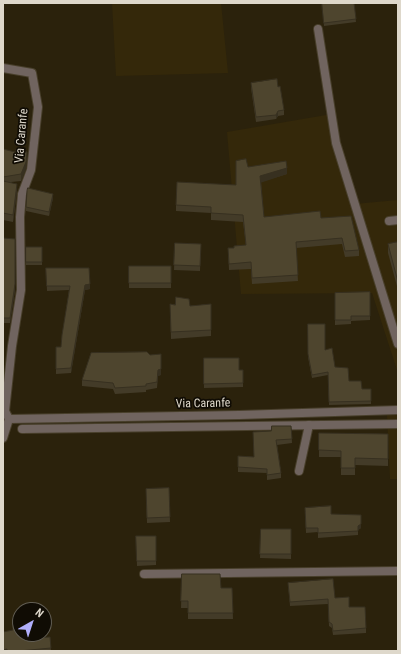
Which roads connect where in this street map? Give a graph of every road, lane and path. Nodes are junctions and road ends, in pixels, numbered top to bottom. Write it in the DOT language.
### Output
graph roads {
  1 [pos="318,29"];
  2 [pos="3,68"];
  3 [pos="398,220"];
  4 [pos="389,221"];
  5 [pos="398,344"];
  6 [pos="398,410"];
  7 [pos="9,420"];
  8 [pos="398,424"];
  9 [pos="309,426"];
  10 [pos="22,429"];
  11 [pos="3,438"];
  12 [pos="299,471"];
  13 [pos="398,571"];
  14 [pos="144,574"];
  1 -- 5 [label="street"];
  2 -- 7 [label="street, Via Caranfe"];
  3 -- 4 [label="street"];
  6 -- 7 [label="street, Via Caranfe"];
  7 -- 11 [label="street, Via Caranfe"];
  8 -- 9 [label="street"];
  9 -- 10 [label="street"];
  9 -- 12 [label="street"];
  13 -- 14 [label="street"];
}
